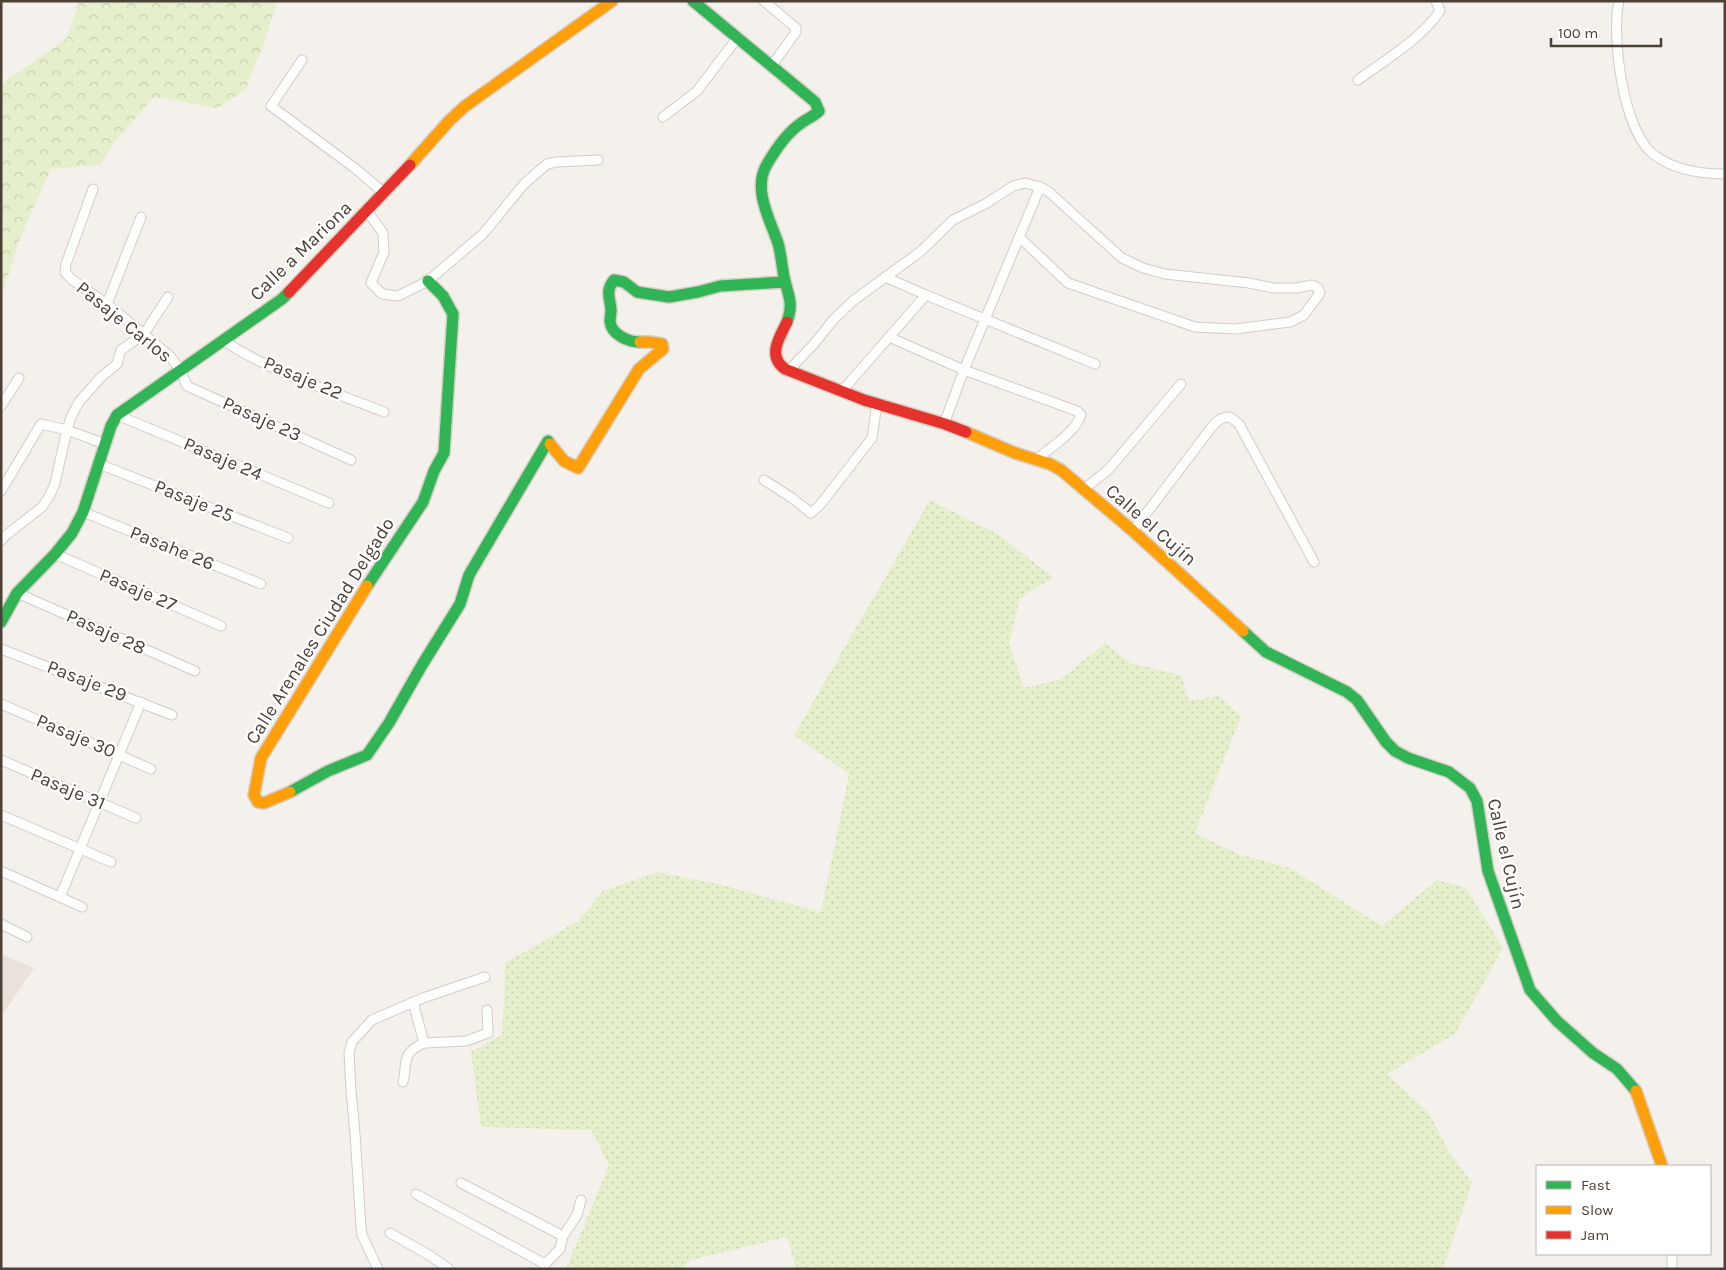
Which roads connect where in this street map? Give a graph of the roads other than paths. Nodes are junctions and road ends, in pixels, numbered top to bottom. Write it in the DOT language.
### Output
graph roads {
  1 [pos="612,1"];
  2 [pos="764,1"];
  3 [pos="1436,1"];
  4 [pos="1619,1"];
  5 [pos="700,3"];
  6 [pos="738,38"];
  7 [pos="302,60"];
  8 [pos="772,65"];
  9 [pos="1358,80"];
  10 [pos="663,117"];
  11 [pos="598,160"];
  12 [pos="1725,174"];
  13 [pos="1040,188"];
  14 [pos="93,189"];
  15 [pos="384,193"];
  16 [pos="367,210"];
  17 [pos="141,217"];
  18 [pos="1019,237"];
  19 [pos="885,277"];
  20 [pos="428,281"];
  21 [pos="784,282"];
  22 [pos="926,295"];
  23 [pos="168,297"];
  24 [pos="107,304"];
  25 [pos="986,320"];
  26 [pos="144,334"];
  27 [pos="889,337"];
  28 [pos="224,341"];
  29 [pos="1095,364"];
  30 [pos="789,370"];
  31 [pos="964,370"];
  32 [pos="181,371"];
  33 [pos="19,378"];
  34 [pos="1181,384"];
  35 [pos="841,392"];
  36 [pos="877,404"];
  37 [pos="1,406"];
  38 [pos="384,412"];
  39 [pos="117,415"];
  40 [pos="944,424"];
  41 [pos="67,430"];
  42 [pos="105,444"];
  43 [pos="351,460"];
  44 [pos="1035,460"];
  45 [pos="99,464"];
  46 [pos="764,480"];
  47 [pos="1084,489"];
  48 [pos="1,491"];
  49 [pos="329,503"];
  50 [pos="84,512"];
  51 [pos="1133,531"];
  52 [pos="288,538"];
  53 [pos="1,541"];
  54 [pos="55,554"];
  55 [pos="1314,562"];
  56 [pos="261,584"];
  57 [pos="17,593"];
  58 [pos="3,616"];
  59 [pos="221,626"];
  60 [pos="1,648"];
  61 [pos="195,671"];
  62 [pos="141,702"];
  63 [pos="1,704"];
  64 [pos="172,715"];
  65 [pos="120,755"];
  66 [pos="1,760"];
  67 [pos="151,769"];
  68 [pos="100,803"];
  69 [pos="1,815"];
  70 [pos="136,818"];
  71 [pos="80,849"];
  72 [pos="111,862"];
  73 [pos="1,871"];
  74 [pos="60,897"];
  75 [pos="82,907"];
  76 [pos="1,924"];
  77 [pos="27,936"];
  78 [pos="485,977"];
  79 [pos="413,1002"];
  80 [pos="487,1010"];
  81 [pos="424,1043"];
  82 [pos="403,1082"];
  83 [pos="1662,1165"];
  84 [pos="461,1183"];
  85 [pos="416,1194"];
  86 [pos="581,1200"];
  87 [pos="390,1233"];
  88 [pos="563,1236"];
  89 [pos="1672,1255"];
  90 [pos="544,1267"];
  91 [pos="378,1269"];
  92 [pos="449,1269"];
  93 [pos="1672,1269"];
  1 -- 15 [label="street, Calle a Mariona"];
  2 -- 8 [label="street"];
  3 -- 9 [label="street"];
  4 -- 12 [label="street"];
  5 -- 6 [label="street"];
  6 -- 8 [label="street"];
  6 -- 10 [label="street"];
  7 -- 15 [label="street"];
  8 -- 21 [label="street"];
  11 -- 20 [label="street"];
  13 -- 18 [label="street"];
  13 -- 18 [label="street"];
  13 -- 19 [label="street"];
  14 -- 24 [label="street, Pasaje Carlos"];
  15 -- 16 [label="street, Calle a Mariona"];
  16 -- 20 [label="street"];
  16 -- 28 [label="street, Calle a Mariona"];
  17 -- 24 [label="street"];
  18 -- 25 [label="street"];
  19 -- 22 [label="street"];
  19 -- 30 [label="street"];
  20 -- 21 [label="street, Calle Arenales Ciudad Delgado"];
  21 -- 30 [label="street"];
  22 -- 25 [label="street"];
  22 -- 27 [label="street"];
  23 -- 26 [label="street"];
  24 -- 26 [label="street, Pasaje Carlos"];
  25 -- 29 [label="street"];
  25 -- 31 [label="street"];
  26 -- 32 [label="street, Pasaje Carlos"];
  26 -- 41 [label="street"];
  27 -- 31 [label="street"];
  27 -- 35 [label="street"];
  28 -- 32 [label="street, Calle a Mariona"];
  28 -- 38 [label="street, Pasaje 22"];
  30 -- 35 [label="street, Calle el Cujín"];
  31 -- 40 [label="street"];
  31 -- 44 [label="street"];
  32 -- 39 [label="street, Calle a Mariona"];
  32 -- 43 [label="street, Pasaje 23"];
  33 -- 37 [label="street"];
  34 -- 47 [label="street"];
  35 -- 36 [label="street, Calle el Cujín"];
  36 -- 40 [label="street, Calle el Cujín"];
  36 -- 46 [label="street"];
  39 -- 42 [label="street"];
  39 -- 49 [label="street, Pasaje 24"];
  40 -- 44 [label="street, Calle el Cujín"];
  41 -- 42 [label="street"];
  41 -- 48 [label="street"];
  41 -- 53 [label="street"];
  42 -- 45 [label="street"];
  44 -- 47 [label="street, Calle el Cujín"];
  45 -- 50 [label="street"];
  45 -- 52 [label="street, Pasaje 25"];
  47 -- 51 [label="street, Calle el Cujín"];
  50 -- 54 [label="street"];
  50 -- 56 [label="street, Pasahe 26"];
  51 -- 55 [label="street"];
  51 -- 83 [label="street, Calle el Cujín"];
  54 -- 57 [label="street"];
  54 -- 59 [label="street, Pasaje 27"];
  57 -- 58 [label="street"];
  57 -- 61 [label="street, Pasaje 28"];
  60 -- 62 [label="street, Pasaje 29"];
  62 -- 64 [label="street, Pasaje 29"];
  62 -- 65 [label="street"];
  63 -- 65 [label="street, Pasaje 30"];
  65 -- 67 [label="street, Pasaje 30"];
  65 -- 68 [label="street"];
  66 -- 68 [label="street, Pasaje 31"];
  68 -- 70 [label="street, Pasaje 31"];
  68 -- 71 [label="street"];
  69 -- 71 [label="street"];
  71 -- 72 [label="street"];
  71 -- 74 [label="street"];
  73 -- 74 [label="street"];
  74 -- 75 [label="street"];
  76 -- 77 [label="street"];
  78 -- 79 [label="street"];
  79 -- 81 [label="street"];
  79 -- 91 [label="street"];
  80 -- 81 [label="street"];
  81 -- 82 [label="street"];
  84 -- 88 [label="street"];
  85 -- 90 [label="street"];
  86 -- 88 [label="street"];
  87 -- 92 [label="street"];
  88 -- 90 [label="street"];
  89 -- 93 [label="street"];
}
